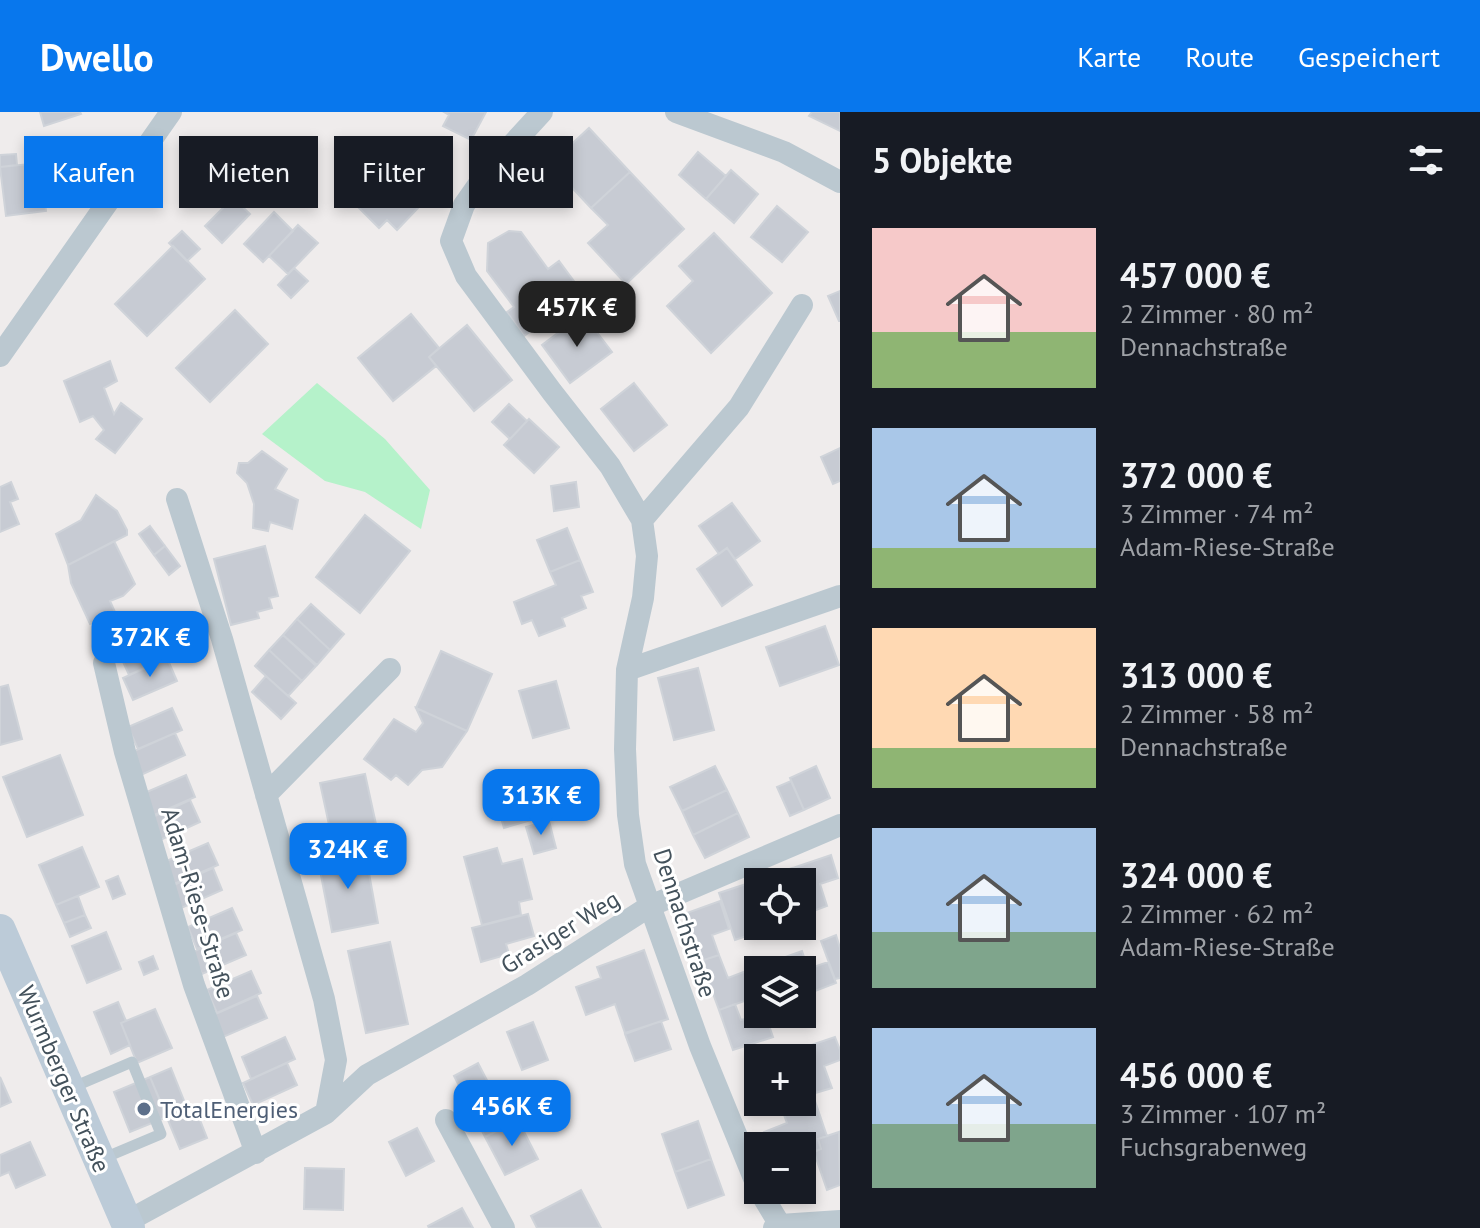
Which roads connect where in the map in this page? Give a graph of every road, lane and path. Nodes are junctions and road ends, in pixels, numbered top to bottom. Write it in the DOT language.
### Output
graph roads {
  1 [pos="171,112"];
  2 [pos="676,112"];
  3 [pos="535,116"];
  4 [pos="840,182"];
  5 [pos="802,305"];
  6 [pos="0,356"];
  7 [pos="177,499"];
  8 [pos="642,520"];
  9 [pos="840,596"];
  10 [pos="104,663"];
  11 [pos="390,669"];
  12 [pos="627,670"];
  13 [pos="266,795"];
  14 [pos="840,825"];
  15 [pos="650,906"];
  16 [pos="0,930"];
  17 [pos="67,1089"];
  18 [pos="326,1113"];
  19 [pos="446,1120"];
  20 [pos="256,1153"];
  21 [pos="744,1155"];
  22 [pos="100,1160"];
  23 [pos="766,1204"];
  24 [pos="840,1221"];
  25 [pos="127,1225"];
  26 [pos="777,1226"];
  27 [pos="504,1228"];
  1 -- 6 [label="street"];
  2 -- 4 [label="street"];
  3 -- 8 [label="street, Dennachstraße"];
  5 -- 8 [label="street"];
  7 -- 13 [label="street"];
  8 -- 12 [label="street, Dennachstraße"];
  9 -- 12 [label="street"];
  10 -- 20 [label="street, Adam-Riese-Straße"];
  11 -- 13 [label="street"];
  12 -- 15 [label="street, Dennachstraße"];
  13 -- 18 [label="street"];
  14 -- 15 [label="street, Grasiger Weg"];
  15 -- 18 [label="street, Grasiger Weg"];
  15 -- 21 [label="street, Dennachstraße"];
  16 -- 17 [label="main road, Wurmberger Straße"];
  17 -- 22 [label="main road, Wurmberger Straße"];
  17 -- 22 [label="lane"];
  18 -- 20 [label="street"];
  19 -- 27 [label="street"];
  20 -- 25 [label="street"];
  22 -- 25 [label="main road, Wurmberger Straße"];
  23 -- 26 [label="street, Dennachstraße"];
  24 -- 26 [label="street"];
}
